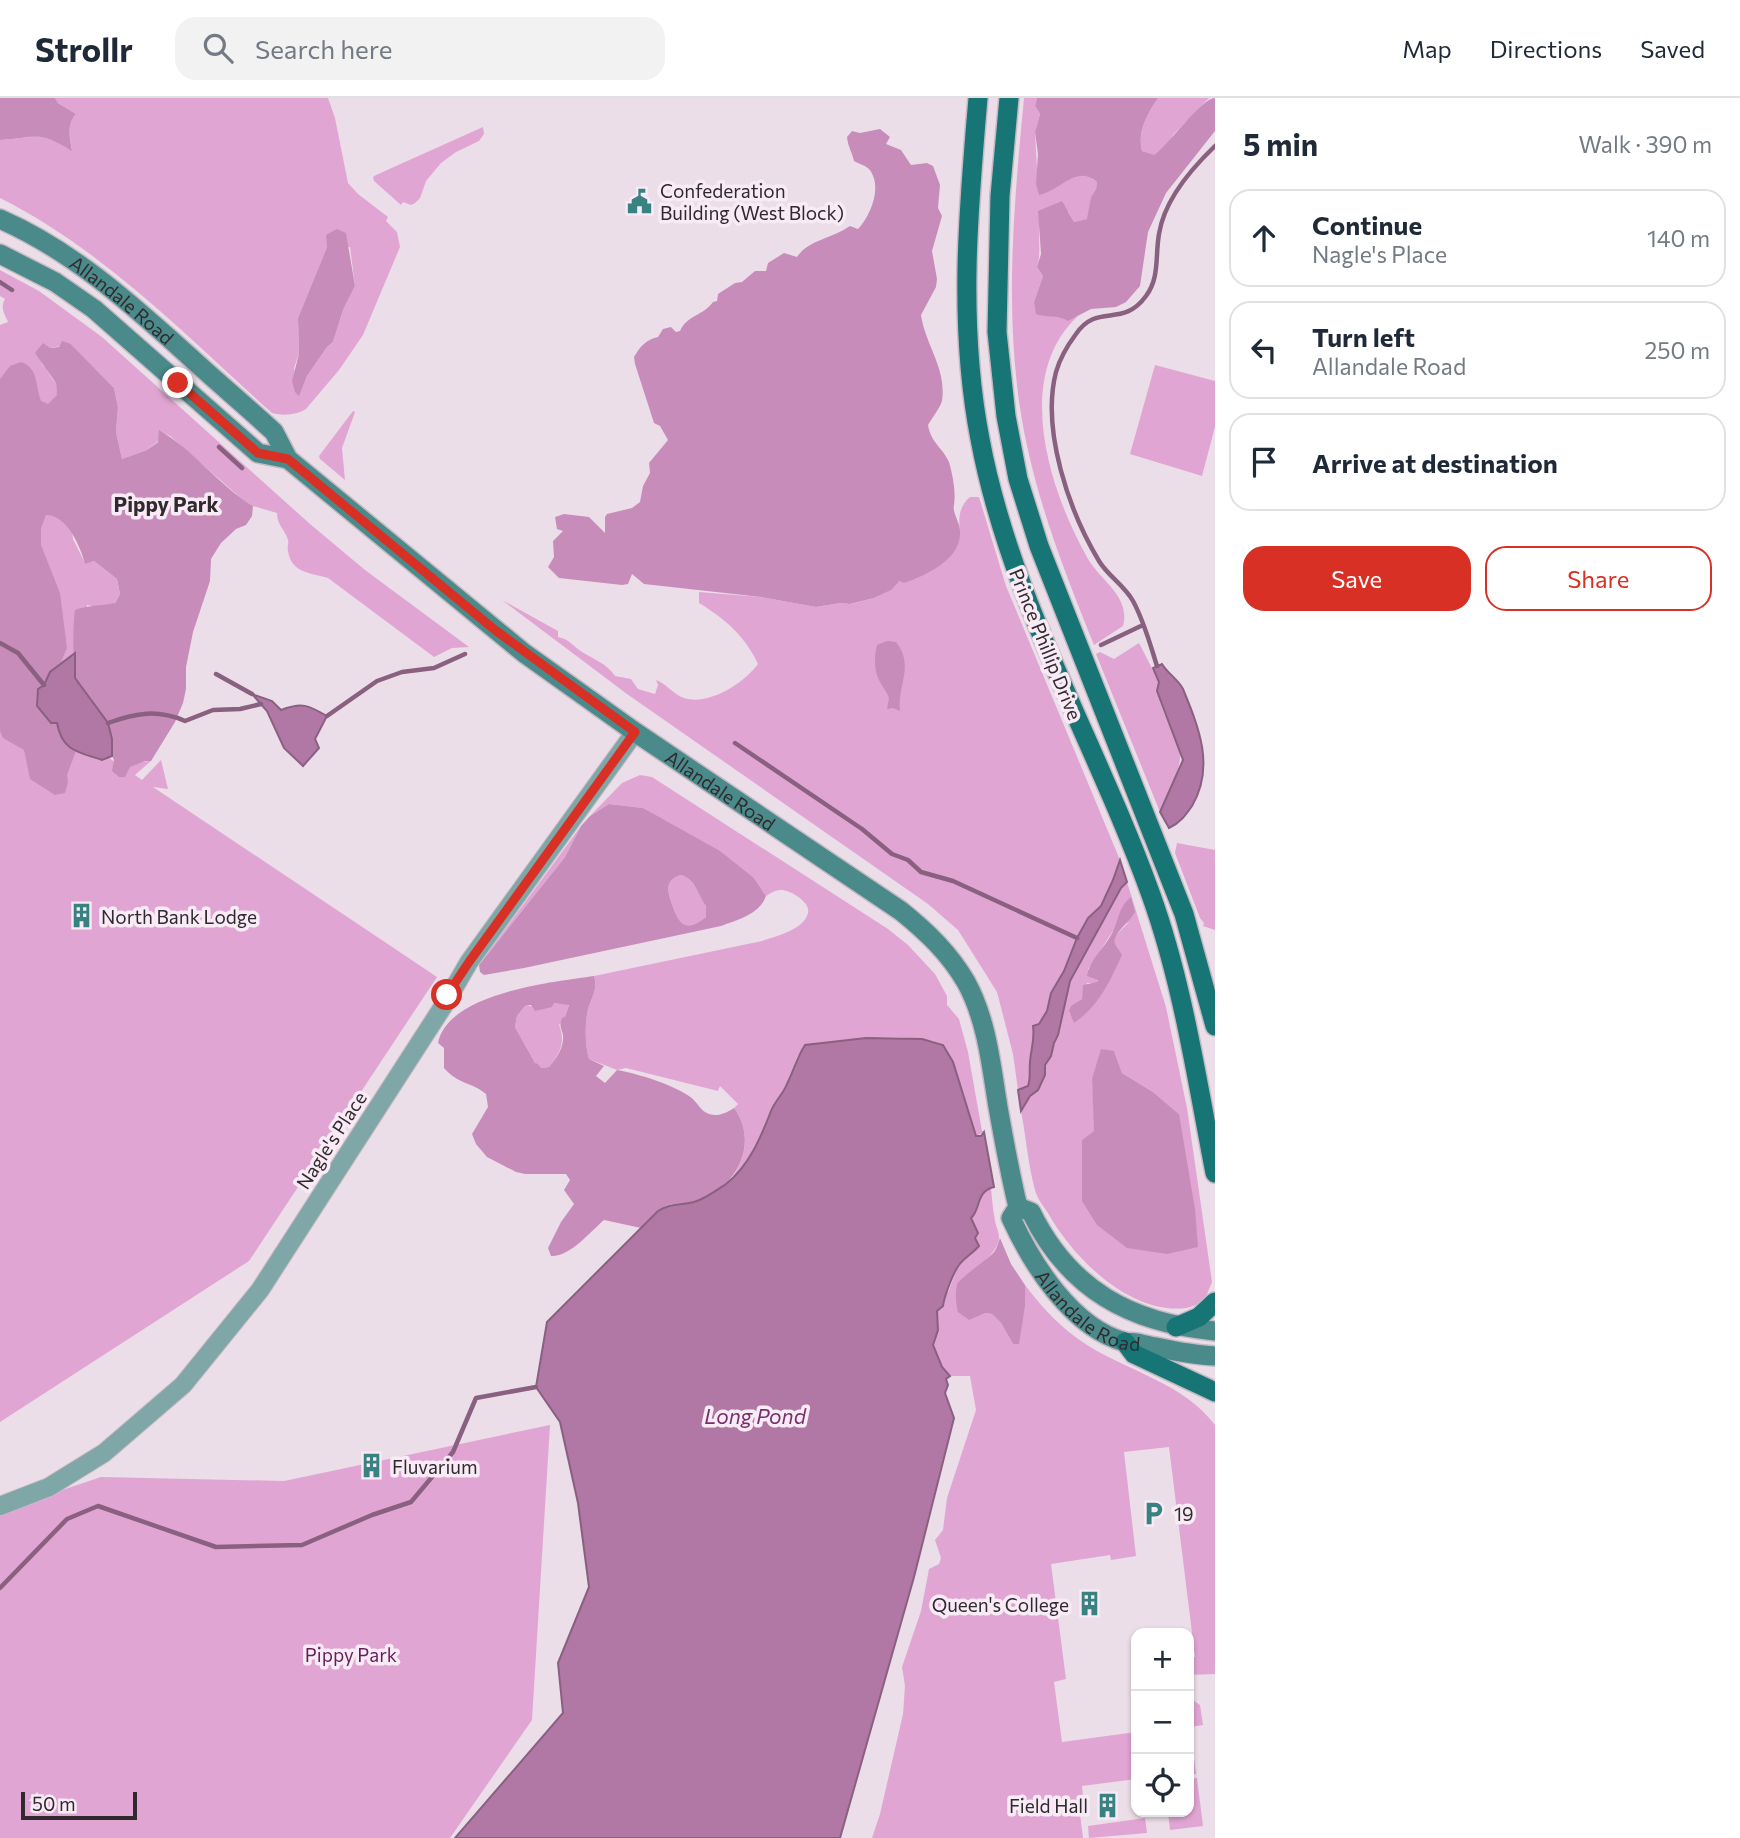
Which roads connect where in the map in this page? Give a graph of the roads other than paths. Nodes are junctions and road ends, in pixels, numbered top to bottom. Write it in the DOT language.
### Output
graph roads {
  1 [pos="978,98"];
  2 [pos="1009,98"];
  3 [pos="0,219"];
  4 [pos="0,254"];
  5 [pos="288,459"];
  6 [pos="635,732"];
  7 [pos="1215,1026"];
  8 [pos="1215,1174"];
  9 [pos="1018,1207"];
  10 [pos="1215,1302"];
  11 [pos="1176,1327"];
  12 [pos="1215,1331"];
  13 [pos="1125,1342"];
  14 [pos="1215,1356"];
  15 [pos="1215,1392"];
  16 [pos="0,1506"];
  1 -- 8 [label="main road, Prince Phillip Drive"];
  2 -- 7 [label="main road, Prince Phillip Drive"];
  3 -- 5 [label="main road, Allandale Road"];
  4 -- 5 [label="main road, Allandale Road"];
  5 -- 6 [label="main road, Allandale Road"];
  6 -- 9 [label="main road, Allandale Road"];
  6 -- 16 [label="street, Nagle's Place"];
  9 -- 11 [label="main road, Allandale Road"];
  9 -- 13 [label="main road, Allandale Road"];
  10 -- 11 [label="main road"];
  11 -- 12 [label="main road, Allandale Road"];
  13 -- 14 [label="main road, Allandale Road"];
  13 -- 15 [label="main road"];
}
